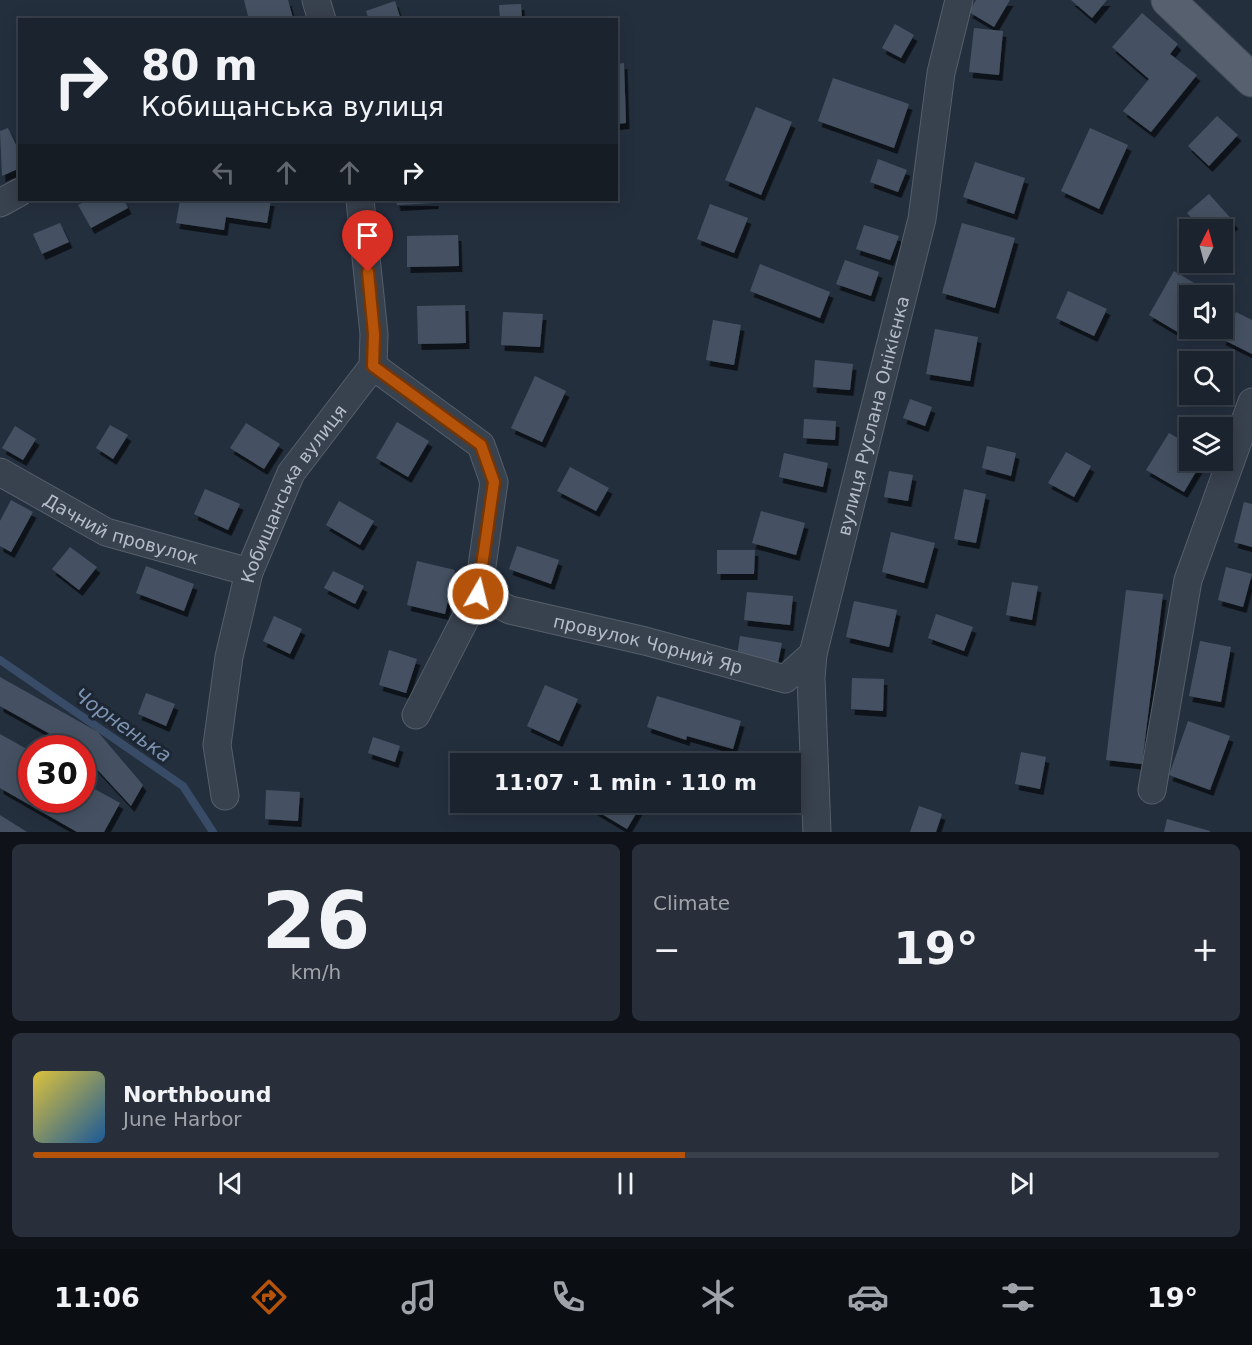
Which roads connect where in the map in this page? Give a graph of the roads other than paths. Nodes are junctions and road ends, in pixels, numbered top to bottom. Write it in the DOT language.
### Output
graph roads {
  1 [pos="316,0"];
  2 [pos="959,0"];
  3 [pos="1168,0"];
  4 [pos="321,18"];
  5 [pos="1252,80"];
  6 [pos="18,193"];
  7 [pos="360,201"];
  8 [pos="0,203"];
  9 [pos="373,366"];
  10 [pos="1252,402"];
  11 [pos="0,472"];
  12 [pos="249,572"];
  13 [pos="478,594"];
  14 [pos="813,654"];
  15 [pos="416,715"];
  16 [pos="1152,790"];
  17 [pos="225,796"];
  18 [pos="817,832"];
  1 -- 4 [label="street"];
  2 -- 14 [label="street, вулиця Руслана Онікієнка"];
  3 -- 5 [label="main road"];
  6 -- 8 [label="street"];
  7 -- 9 [label="street"];
  9 -- 12 [label="street, Кобищанська вулиця"];
  9 -- 13 [label="street"];
  10 -- 16 [label="street"];
  11 -- 12 [label="street, Дачний провулок"];
  12 -- 17 [label="street, Кобищанська вулиця"];
  13 -- 14 [label="street, провулок Чорний Яр"];
  13 -- 15 [label="street"];
  14 -- 18 [label="street, вулиця Руслана Онікієнка"];
}
